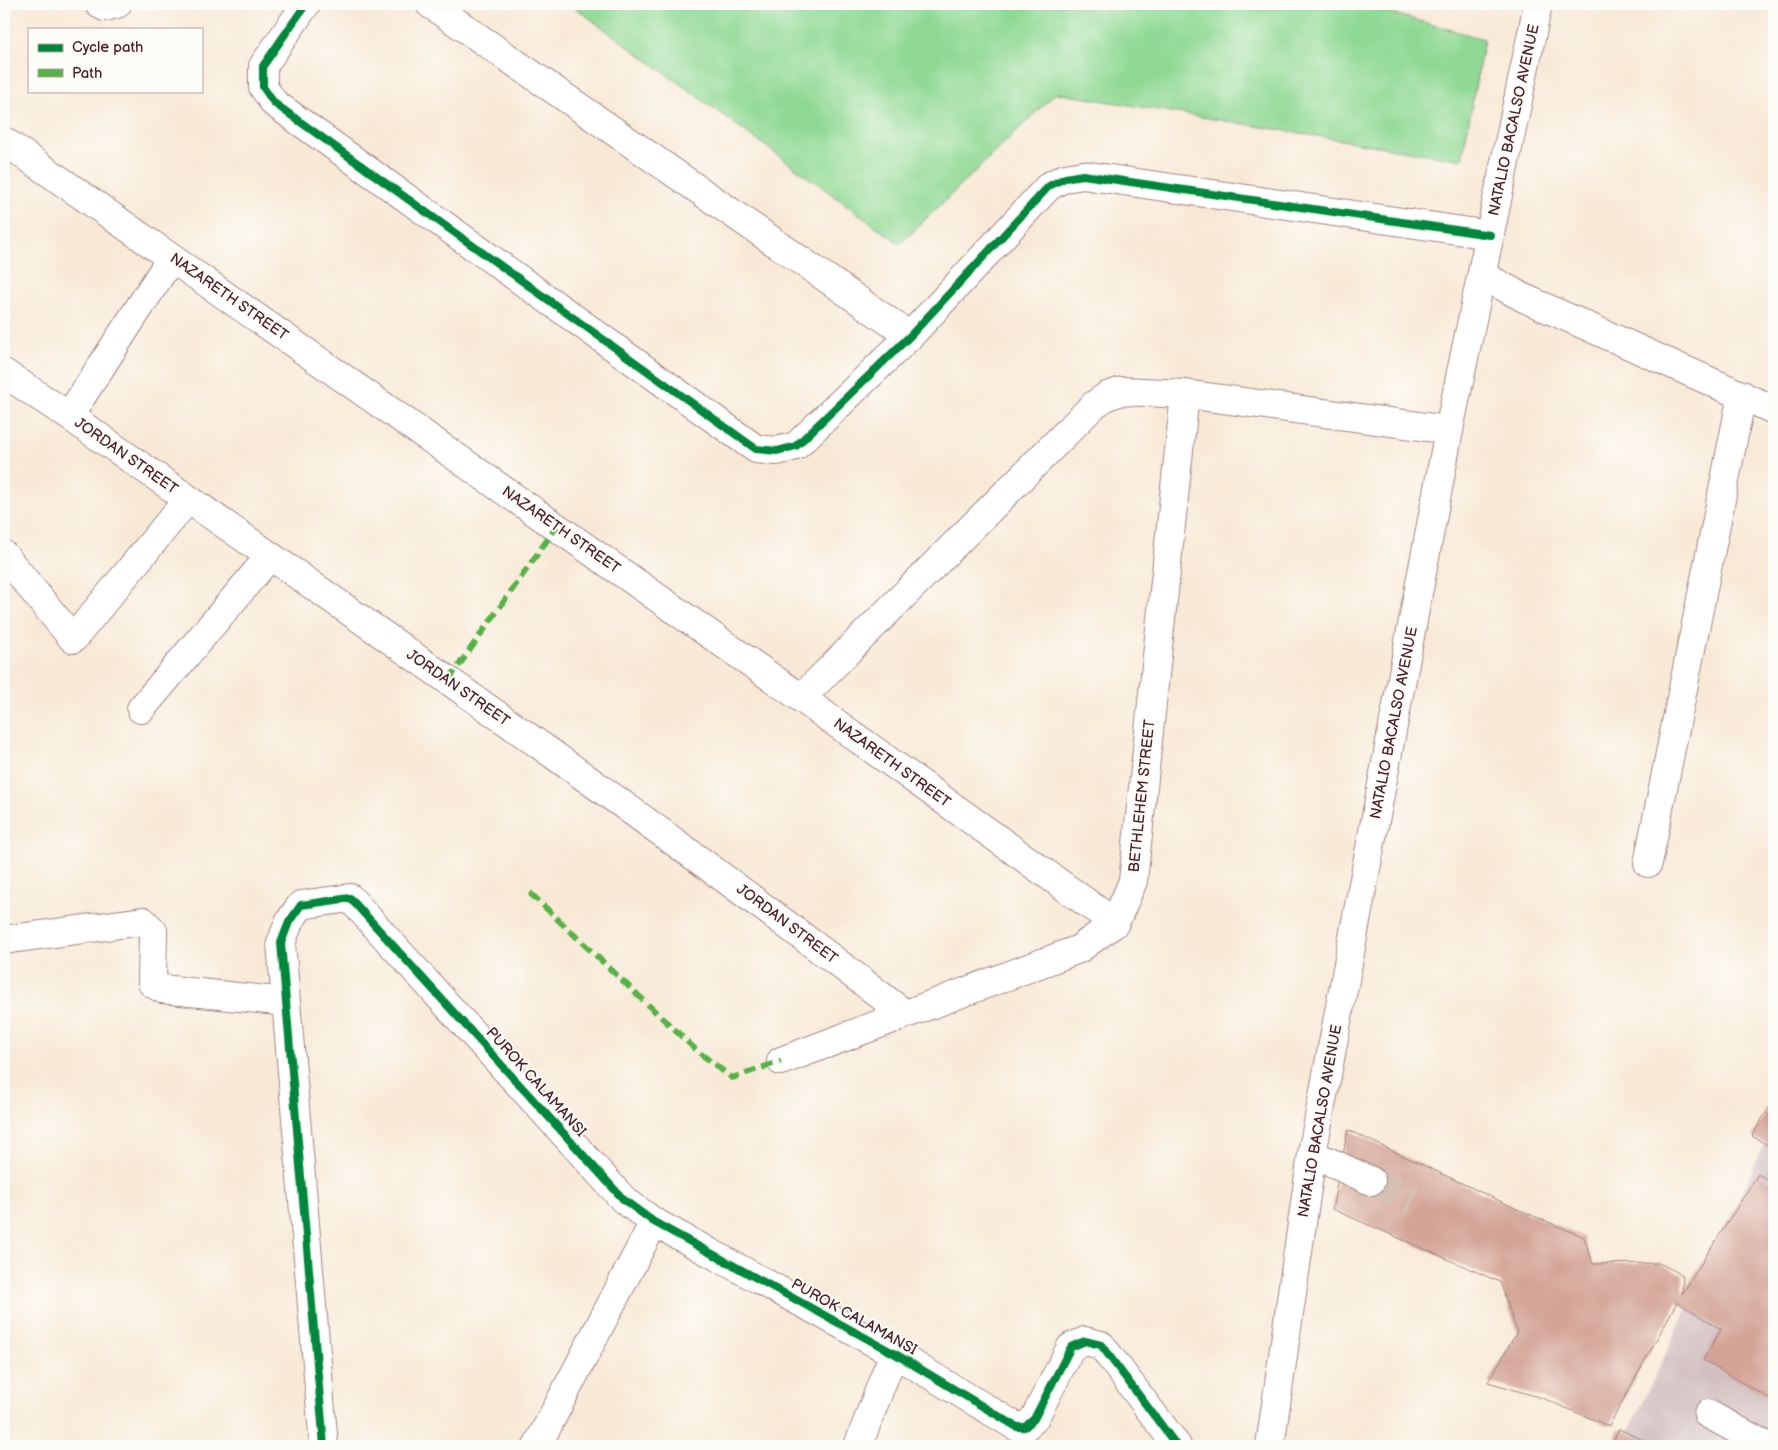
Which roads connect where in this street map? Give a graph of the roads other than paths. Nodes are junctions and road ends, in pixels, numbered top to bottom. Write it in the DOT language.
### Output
graph roads {
  1 [pos="99,4"];
  2 [pos="117,4"];
  3 [pos="306,4"];
  4 [pos="430,4"];
  5 [pos="1538,4"];
  6 [pos="4,141"];
  7 [pos="1490,235"];
  8 [pos="172,257"];
  9 [pos="1482,275"];
  10 [pos="910,336"];
  11 [pos="4,373"];
  12 [pos="1185,394"];
  13 [pos="1742,395"];
  14 [pos="1774,410"];
  15 [pos="69,416"];
  16 [pos="1449,430"];
  17 [pos="188,500"];
  18 [pos="4,555"];
  19 [pos="270,556"];
  20 [pos="801,698"];
  21 [pos="141,709"];
  22 [pos="1648,864"];
  23 [pos="1115,922"];
  24 [pos="4,940"];
  25 [pos="286,1002"];
  26 [pos="905,1014"];
  27 [pos="781,1061"];
  28 [pos="1312,1154"];
  29 [pos="1371,1181"];
  30 [pos="654,1222"];
  31 [pos="897,1356"];
  32 [pos="1708,1414"];
  33 [pos="324,1446"];
  34 [pos="537,1446"];
  35 [pos="858,1446"];
  36 [pos="1177,1446"];
  37 [pos="1270,1446"];
  38 [pos="1767,1446"];
  1 -- 2 [label="main road"];
  3 -- 10 [label="main road"];
  4 -- 10 [label="main road"];
  5 -- 7 [label="main road, NATALIO BACALSO AVENUE"];
  6 -- 8 [label="main road, NAZARETH STREET"];
  7 -- 9 [label="main road, NATALIO BACALSO AVENUE"];
  7 -- 10 [label="main road"];
  8 -- 15 [label="main road"];
  8 -- 20 [label="main road, NAZARETH STREET"];
  9 -- 13 [label="main road"];
  9 -- 16 [label="main road, NATALIO BACALSO AVENUE"];
  11 -- 15 [label="main road, JORDAN STREET"];
  12 -- 16 [label="main road"];
  12 -- 20 [label="main road"];
  12 -- 23 [label="main road, BETHLEHEM STREET"];
  13 -- 14 [label="main road"];
  13 -- 22 [label="main road"];
  15 -- 17 [label="main road, JORDAN STREET"];
  16 -- 28 [label="main road, NATALIO BACALSO AVENUE"];
  17 -- 18 [label="main road"];
  17 -- 19 [label="main road, JORDAN STREET"];
  19 -- 21 [label="main road"];
  19 -- 26 [label="main road, JORDAN STREET"];
  20 -- 23 [label="main road, NAZARETH STREET"];
  23 -- 26 [label="main road, BETHLEHEM STREET"];
  24 -- 25 [label="main road"];
  25 -- 30 [label="main road, PUROK CALAMANSI"];
  25 -- 33 [label="main road, PUROK CALAMANSI"];
  26 -- 27 [label="main road, BETHLEHEM STREET"];
  28 -- 29 [label="main road"];
  28 -- 37 [label="main road, NATALIO BACALSO AVENUE"];
  30 -- 31 [label="main road, PUROK CALAMANSI"];
  30 -- 34 [label="main road"];
  31 -- 35 [label="main road"];
  31 -- 36 [label="main road, PUROK CALAMANSI"];
  32 -- 38 [label="main road"];
}
